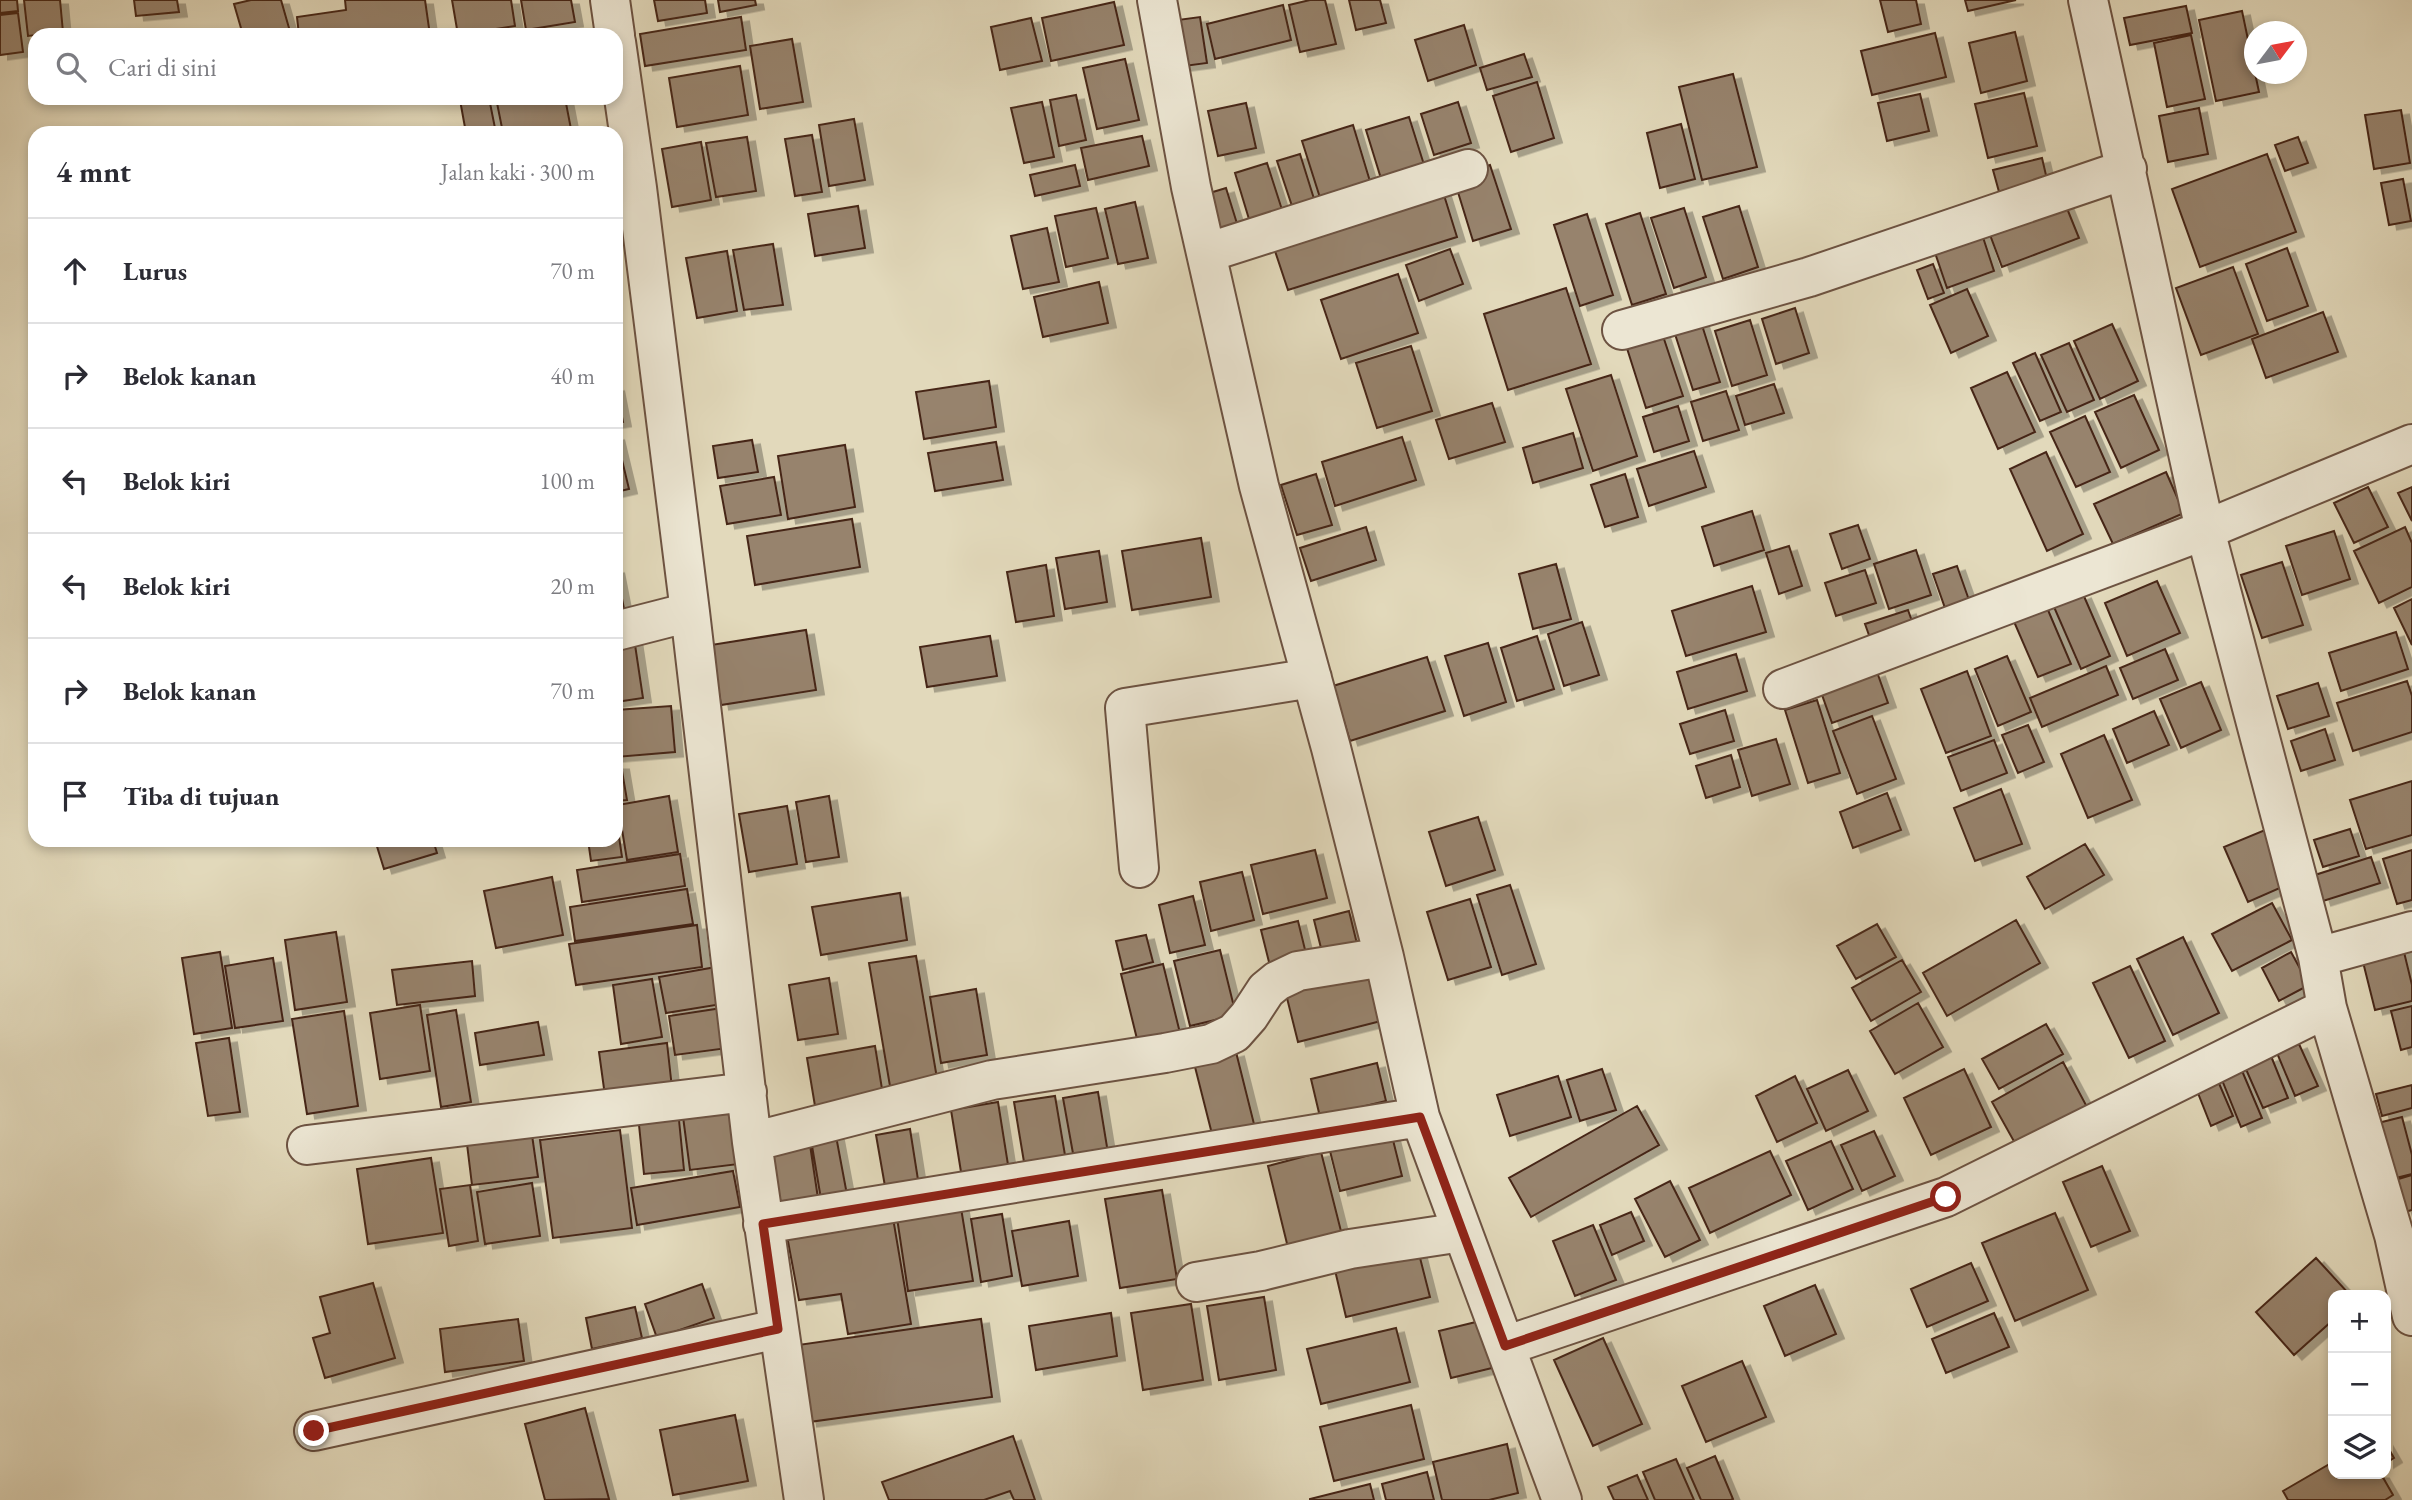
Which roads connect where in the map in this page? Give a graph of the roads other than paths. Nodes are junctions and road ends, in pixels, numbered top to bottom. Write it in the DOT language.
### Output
graph roads {
  1 [pos="610,0"];
  2 [pos="1157,0"];
  3 [pos="2088,0"];
  4 [pos="614,28"];
  5 [pos="623,91"];
  6 [pos="1468,169"];
  7 [pos="2127,169"];
  8 [pos="1206,253"];
  9 [pos="1622,330"];
  10 [pos="2412,444"];
  11 [pos="2205,530"];
  12 [pos="690,612"];
  13 [pos="623,629"];
  14 [pos="1312,678"];
  15 [pos="1783,689"];
  16 [pos="1139,868"];
  17 [pos="2412,931"];
  18 [pos="1384,957"];
  19 [pos="2318,957"];
  20 [pos="2327,1008"];
  21 [pos="747,1092"];
  22 [pos="1420,1117"];
  23 [pos="752,1142"];
  24 [pos="307,1145"];
  25 [pos="763,1224"];
  26 [pos="1462,1232"];
  27 [pos="2403,1232"];
  28 [pos="1196,1282"];
  29 [pos="2412,1316"];
  30 [pos="778,1329"];
  31 [pos="1505,1346"];
  32 [pos="314,1431"];
  33 [pos="804,1500"];
  34 [pos="1562,1500"];
  1 -- 4 [label="street"];
  2 -- 8 [label="street"];
  3 -- 7 [label="street"];
  5 -- 12 [label="street"];
  6 -- 8 [label="street"];
  7 -- 9 [label="street"];
  7 -- 11 [label="street"];
  8 -- 14 [label="street"];
  10 -- 11 [label="street"];
  11 -- 15 [label="street"];
  11 -- 19 [label="street"];
  12 -- 13 [label="street"];
  12 -- 21 [label="street"];
  14 -- 16 [label="street"];
  14 -- 18 [label="street"];
  17 -- 19 [label="street"];
  18 -- 22 [label="street"];
  18 -- 23 [label="street"];
  19 -- 20 [label="street"];
  20 -- 27 [label="street"];
  20 -- 31 [label="street"];
  21 -- 23 [label="street"];
  21 -- 24 [label="street"];
  22 -- 25 [label="street"];
  22 -- 26 [label="street"];
  23 -- 25 [label="street"];
  25 -- 30 [label="street"];
  26 -- 28 [label="street"];
  26 -- 31 [label="street"];
  27 -- 29 [label="street"];
  30 -- 32 [label="street"];
  30 -- 33 [label="street"];
  31 -- 34 [label="street"];
}
